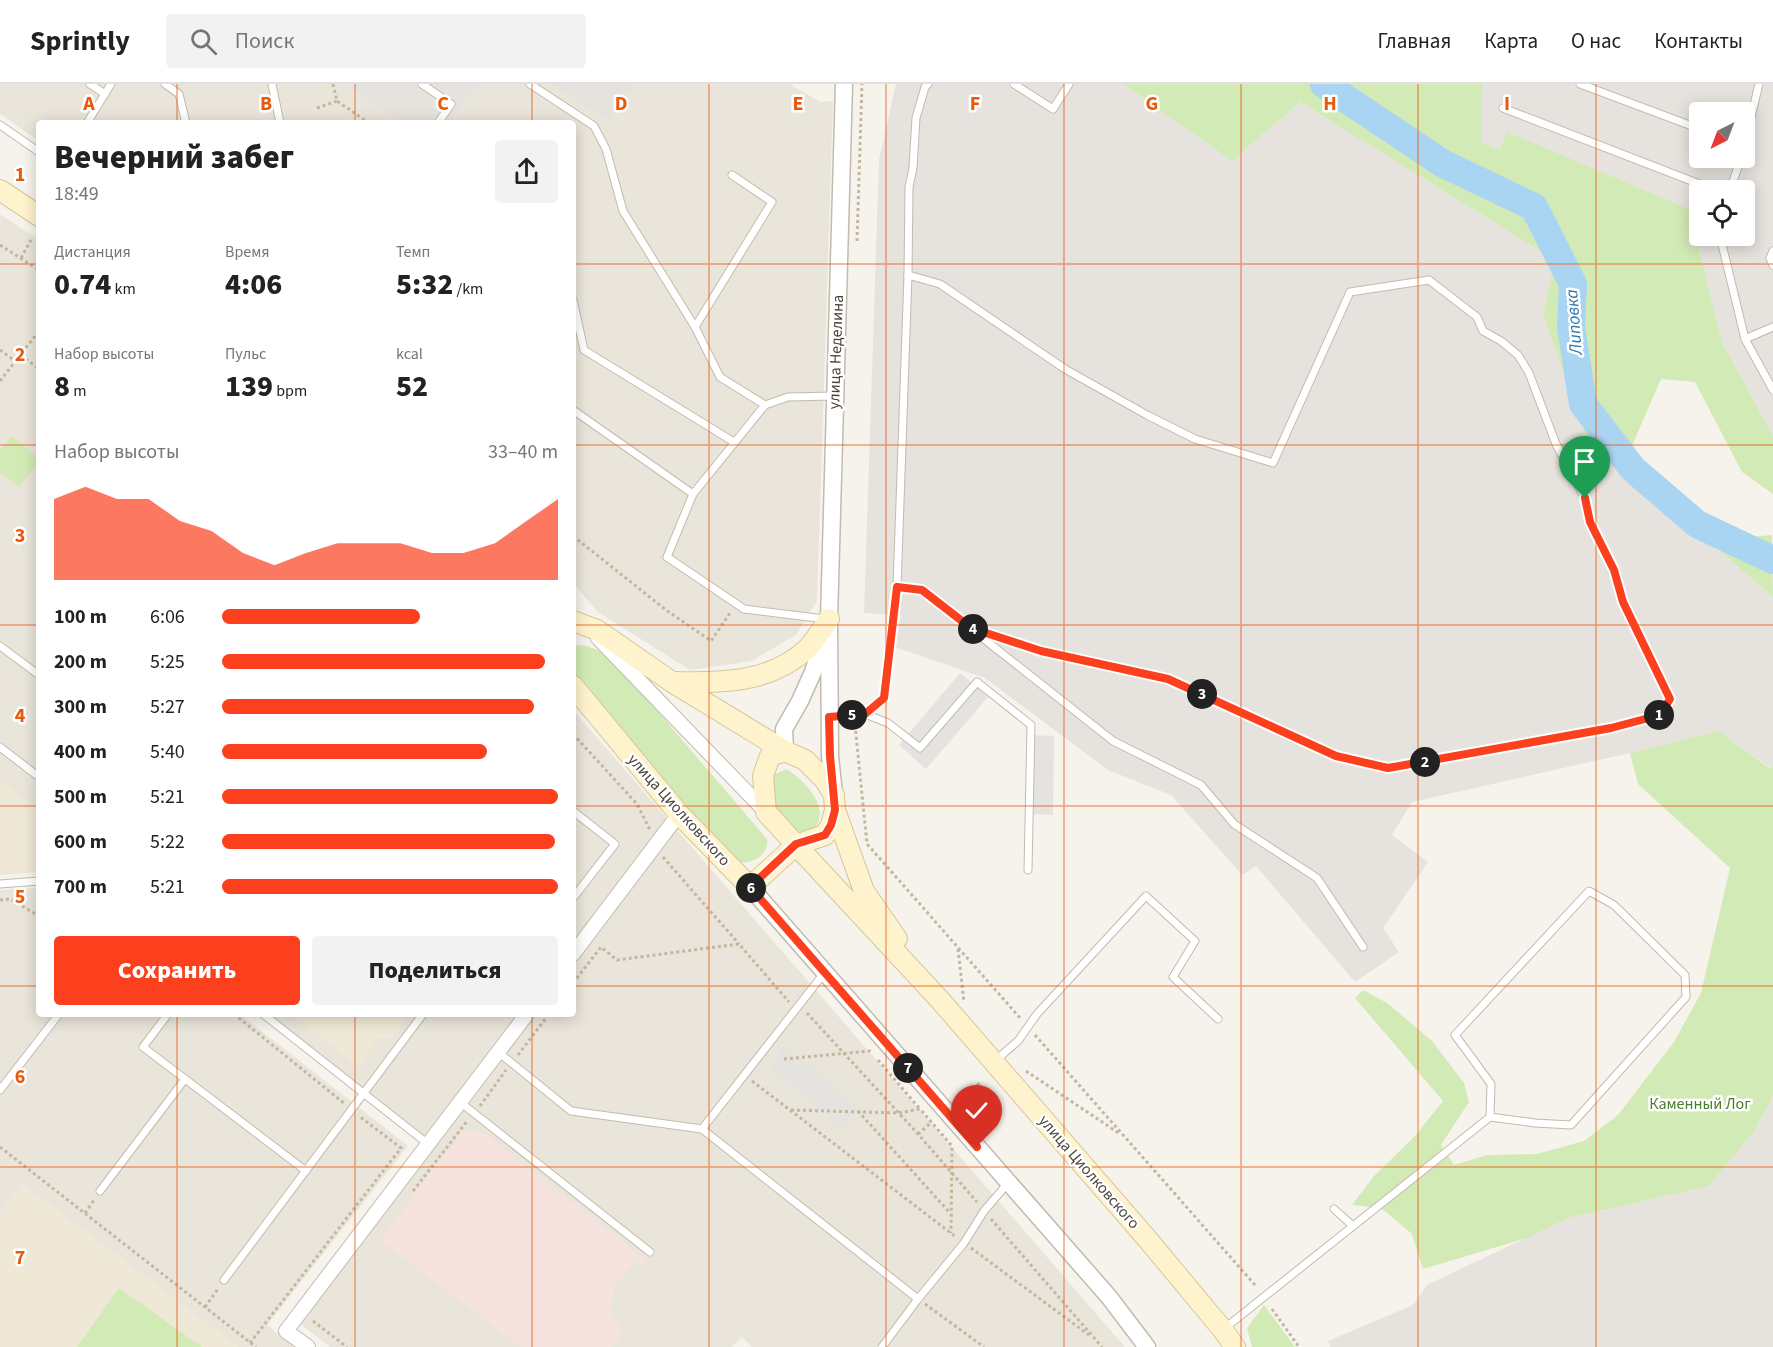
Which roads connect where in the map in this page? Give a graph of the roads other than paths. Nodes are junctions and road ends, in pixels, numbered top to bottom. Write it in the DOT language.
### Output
graph roads {
  1 [pos="90,84"];
  2 [pos="111,84"];
  3 [pos="165,84"];
  4 [pos="272,84"];
  5 [pos="422,84"];
  6 [pos="530,84"];
  7 [pos="843,84"];
  8 [pos="928,84"];
  9 [pos="1014,84"];
  10 [pos="1069,84"];
  11 [pos="1580,84"];
  12 [pos="1759,84"];
  13 [pos="105,94"];
  14 [pos="1755,102"];
  15 [pos="1503,108"];
  16 [pos="89,120"];
  17 [pos="185,120"];
  18 [pos="279,120"];
  19 [pos="440,120"];
  20 [pos="0,125"];
  21 [pos="1689,125"];
  22 [pos="36,150"];
  23 [pos="732,176"];
  24 [pos="1689,180"];
  25 [pos="0,190"];
  26 [pos="36,214"];
  27 [pos="1722,246"];
  28 [pos="1773,251"];
  29 [pos="1773,265"];
  30 [pos="908,275"];
  31 [pos="576,314"];
  32 [pos="695,327"];
  33 [pos="1773,327"];
  34 [pos="1745,339"];
  35 [pos="1773,390"];
  36 [pos="834,396"];
  37 [pos="765,405"];
  38 [pos="576,412"];
  39 [pos="734,442"];
  40 [pos="693,494"];
  41 [pos="897,587"];
  42 [pos="829,619"];
  43 [pos="580,622"];
  44 [pos="971,628"];
  45 [pos="0,646"];
  46 [pos="36,673"];
  47 [pos="672,682"];
  48 [pos="576,690"];
  49 [pos="865,714"];
  50 [pos="829,717"];
  51 [pos="0,747"];
  52 [pos="785,751"];
  53 [pos="36,775"];
  54 [pos="835,802"];
  55 [pos="766,812"];
  56 [pos="576,813"];
  57 [pos="679,814"];
  58 [pos="796,844"];
  59 [pos="1028,870"];
  60 [pos="36,881"];
  61 [pos="0,884"];
  62 [pos="750,887"];
  63 [pos="576,894"];
  64 [pos="1363,947"];
  65 [pos="576,950"];
  66 [pos="825,972"];
  67 [pos="940,1000"];
  68 [pos="57,1017"];
  69 [pos="166,1017"];
  70 [pos="267,1017"];
  71 [pos="421,1017"];
  72 [pos="525,1017"];
  73 [pos="1218,1019"];
  74 [pos="498,1053"];
  75 [pos="993,1063"];
  76 [pos="186,1079"];
  77 [pos="0,1090"];
  78 [pos="364,1094"];
  79 [pos="460,1102"];
  80 [pos="1490,1117"];
  81 [pos="702,1129"];
  82 [pos="428,1144"];
  83 [pos="306,1171"];
  84 [pos="1009,1182"];
  85 [pos="100,1191"];
  86 [pos="1334,1209"];
  87 [pos="1353,1226"];
  88 [pos="650,1252"];
  89 [pos="224,1280"];
  90 [pos="918,1299"];
  91 [pos="1223,1330"];
  92 [pos="308,1347"];
  93 [pos="882,1347"];
  94 [pos="1147,1347"];
  95 [pos="1235,1347"];
  1 -- 13 [label="lane"];
  2 -- 13 [label="lane"];
  3 -- 17 [label="lane"];
  4 -- 18 [label="lane"];
  5 -- 19 [label="lane"];
  6 -- 32 [label="lane"];
  7 -- 36 [label="street, улица Неделина"];
  8 -- 30 [label="lane"];
  9 -- 10 [label="lane"];
  11 -- 21 [label="lane"];
  12 -- 14 [label="lane"];
  13 -- 16 [label="lane"];
  15 -- 24 [label="lane"];
  20 -- 22 [label="lane"];
  23 -- 32 [label="lane"];
  25 -- 26 [label="main road"];
  27 -- 34 [label="lane"];
  28 -- 29 [label="lane"];
  30 -- 41 [label="lane"];
  30 -- 44 [label="lane"];
  31 -- 39 [label="lane"];
  32 -- 37 [label="lane"];
  33 -- 34 [label="lane"];
  34 -- 35 [label="lane"];
  36 -- 37 [label="lane"];
  36 -- 42 [label="street, улица Неделина"];
  37 -- 39 [label="lane"];
  38 -- 40 [label="lane"];
  39 -- 40 [label="lane"];
  40 -- 42 [label="lane"];
  41 -- 44 [label="lane"];
  41 -- 49 [label="lane"];
  42 -- 47 [label="main road"];
  42 -- 50 [label="street, улица Неделина"];
  42 -- 52 [label="street, улица Неделина"];
  43 -- 47 [label="main road"];
  43 -- 55 [label="street"];
  44 -- 64 [label="lane"];
  45 -- 46 [label="lane"];
  47 -- 52 [label="main road"];
  48 -- 57 [label="main road, улица Циолковского"];
  49 -- 50 [label="lane"];
  49 -- 59 [label="lane"];
  50 -- 54 [label="street, улица Неделина"];
  51 -- 53 [label="lane"];
  52 -- 54 [label="main road"];
  52 -- 55 [label="main road"];
  54 -- 58 [label="main road"];
  54 -- 67 [label="main road, улица Циолковского"];
  55 -- 58 [label="main road"];
  56 -- 63 [label="lane"];
  57 -- 62 [label="main road, улица Циолковского"];
  57 -- 65 [label="street"];
  58 -- 62 [label="main road"];
  58 -- 67 [label="main road, улица Циолковского"];
  60 -- 61 [label="lane"];
  62 -- 66 [label="street"];
  66 -- 81 [label="lane"];
  66 -- 84 [label="street"];
  67 -- 75 [label="main road, улица Циолковского"];
  68 -- 77 [label="lane"];
  69 -- 76 [label="lane"];
  70 -- 78 [label="lane"];
  71 -- 78 [label="lane"];
  72 -- 74 [label="street"];
  73 -- 75 [label="lane"];
  74 -- 79 [label="street"];
  74 -- 81 [label="lane"];
  75 -- 91 [label="main road, улица Циолковского"];
  76 -- 83 [label="lane"];
  76 -- 85 [label="lane"];
  78 -- 82 [label="lane"];
  78 -- 83 [label="lane"];
  79 -- 82 [label="street"];
  79 -- 88 [label="lane"];
  80 -- 80 [label="lane"];
  80 -- 87 [label="lane"];
  81 -- 90 [label="lane"];
  82 -- 92 [label="street"];
  83 -- 89 [label="lane"];
  84 -- 90 [label="lane"];
  84 -- 94 [label="street"];
  86 -- 87 [label="lane"];
  87 -- 91 [label="lane"];
  90 -- 93 [label="lane"];
  91 -- 95 [label="main road, улица Циолковского"];
}
